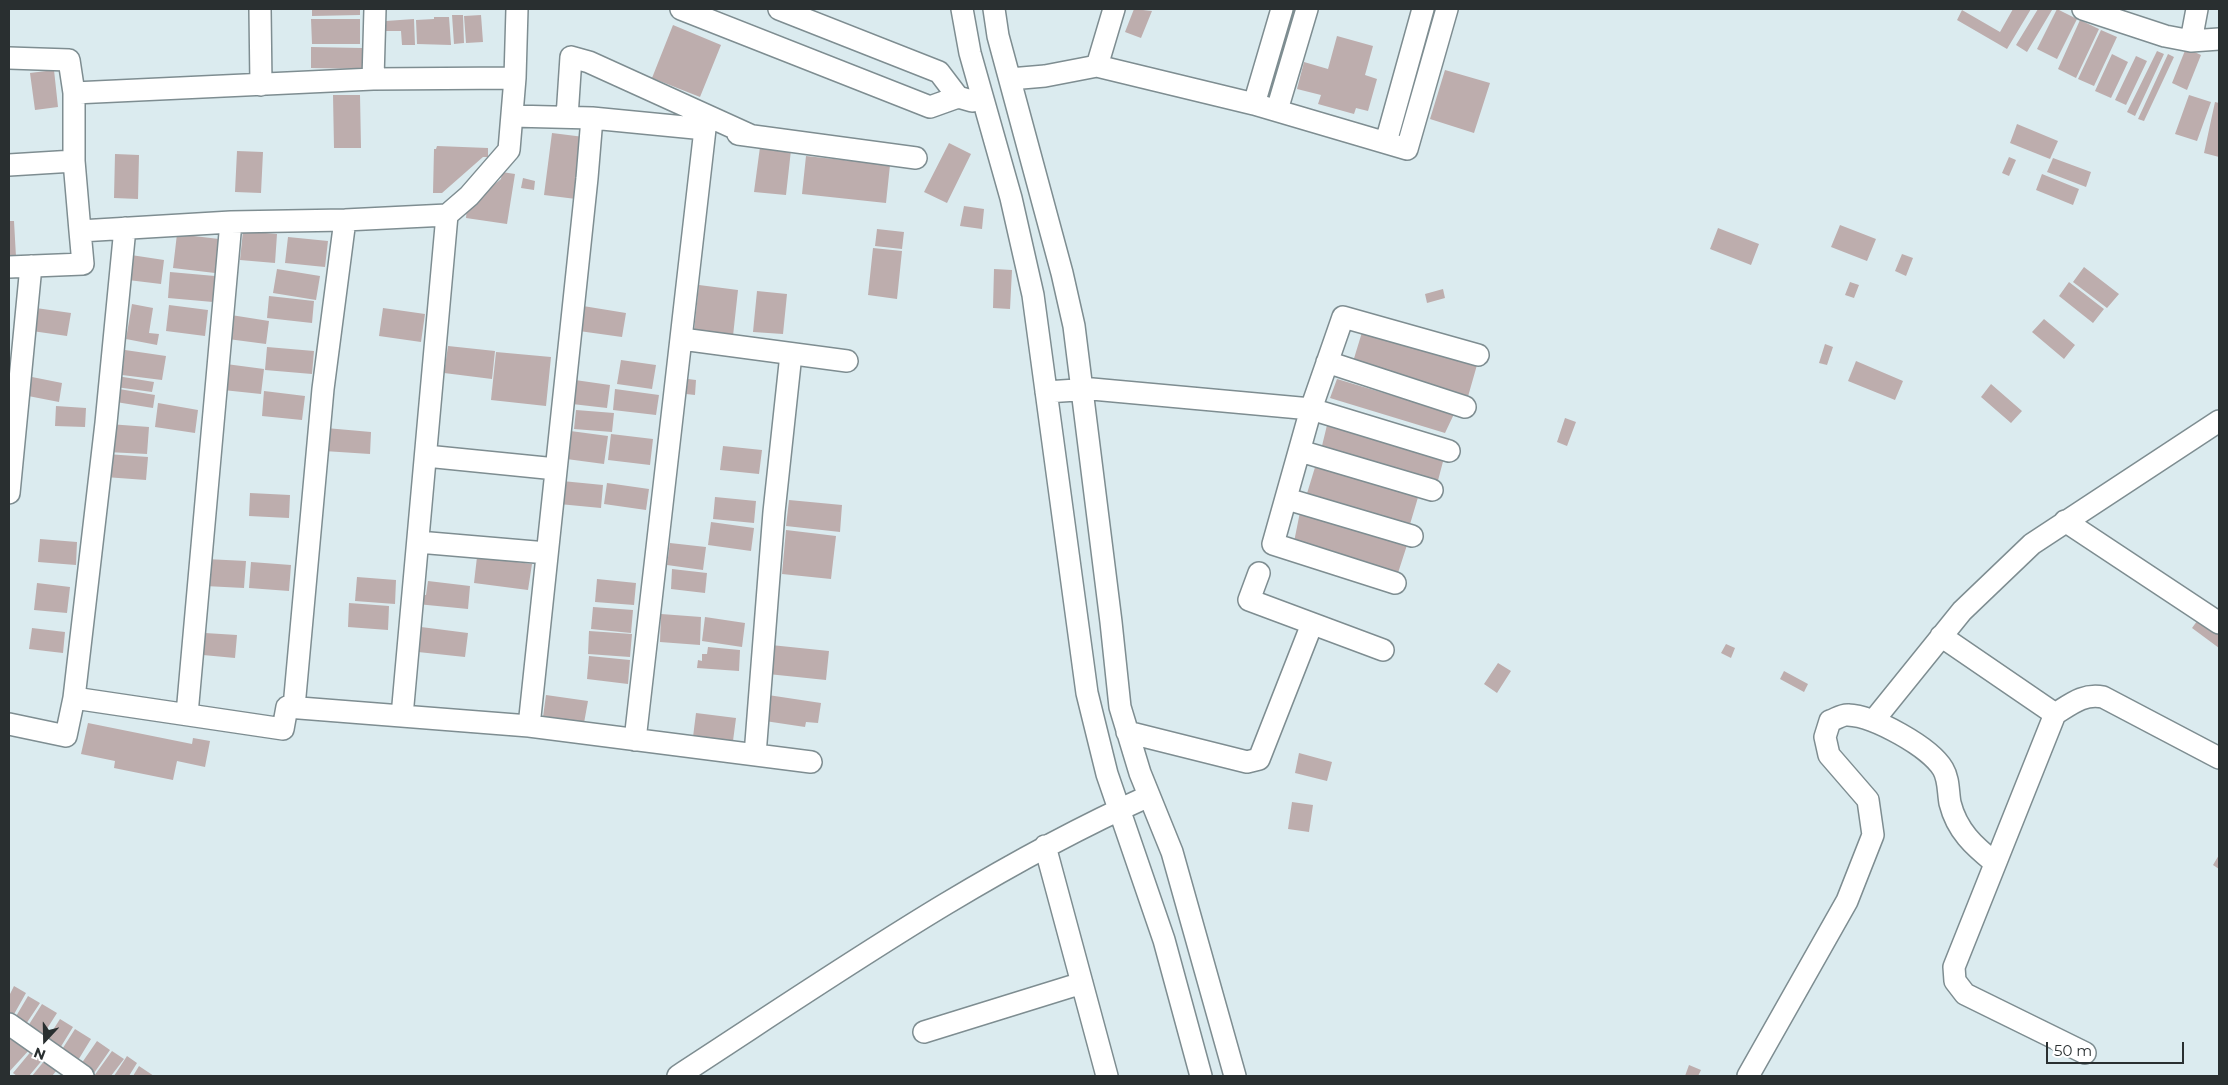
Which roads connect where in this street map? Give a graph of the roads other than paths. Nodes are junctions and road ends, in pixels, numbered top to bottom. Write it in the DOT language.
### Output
graph roads {
  1 [pos="260,9"];
  2 [pos="375,9"];
  3 [pos="517,9"];
  4 [pos="681,9"];
  5 [pos="780,9"];
  6 [pos="962,9"];
  7 [pos="994,9"];
  8 [pos="1114,9"];
  9 [pos="1282,9"];
  10 [pos="1307,9"];
  11 [pos="1423,9"];
  12 [pos="1448,9"];
  13 [pos="2083,9"];
  14 [pos="2196,9"];
  15 [pos="2219,39"];
  16 [pos="2192,41"];
  17 [pos="9,58"];
  18 [pos="1097,66"];
  19 [pos="515,78"];
  20 [pos="372,79"];
  21 [pos="1010,79"];
  22 [pos="261,85"];
  23 [pos="74,93"];
  24 [pos="958,97"];
  25 [pos="984,104"];
  26 [pos="1254,104"];
  27 [pos="1277,110"];
  28 [pos="512,116"];
  29 [pos="567,117"];
  30 [pos="592,118"];
  31 [pos="705,130"];
  32 [pos="752,136"];
  33 [pos="1386,142"];
  34 [pos="916,158"];
  35 [pos="74,162"];
  36 [pos="9,164"];
  37 [pos="447,215"];
  38 [pos="345,220"];
  39 [pos="231,222"];
  40 [pos="125,228"];
  41 [pos="80,231"];
  42 [pos="31,266"];
  43 [pos="9,267"];
  44 [pos="682,339"];
  45 [pos="791,354"];
  46 [pos="1478,355"];
  47 [pos="847,361"];
  48 [pos="1327,362"];
  49 [pos="1083,390"];
  50 [pos="1046,392"];
  51 [pos="1465,407"];
  52 [pos="1311,409"];
  53 [pos="2219,421"];
  54 [pos="1300,451"];
  55 [pos="1450,451"];
  56 [pos="426,456"];
  57 [pos="556,469"];
  58 [pos="1432,490"];
  59 [pos="9,493"];
  60 [pos="1287,499"];
  61 [pos="2065,521"];
  62 [pos="1412,536"];
  63 [pos="418,542"];
  64 [pos="547,553"];
  65 [pos="1259,573"];
  66 [pos="1395,583"];
  67 [pos="2219,622"];
  68 [pos="1312,624"];
  69 [pos="1941,636"];
  70 [pos="1383,650"];
  71 [pos="74,698"];
  72 [pos="294,708"];
  73 [pos="187,714"];
  74 [pos="2055,714"];
  75 [pos="402,716"];
  76 [pos="1874,720"];
  77 [pos="9,724"];
  78 [pos="529,726"];
  79 [pos="1127,732"];
  80 [pos="635,740"];
  81 [pos="755,755"];
  82 [pos="2219,758"];
  83 [pos="811,762"];
  84 [pos="1149,796"];
  85 [pos="1119,809"];
  86 [pos="1045,846"];
  87 [pos="1996,863"];
  88 [pos="1082,982"];
  89 [pos="9,1024"];
  90 [pos="924,1032"];
  91 [pos="2085,1054"];
  92 [pos="83,1076"];
  93 [pos="678,1076"];
  94 [pos="1107,1076"];
  95 [pos="1201,1076"];
  96 [pos="1235,1076"];
  97 [pos="1748,1076"];
  1 -- 22 [label="street"];
  2 -- 20 [label="street"];
  3 -- 19 [label="street"];
  4 -- 24 [label="street"];
  5 -- 24 [label="street"];
  6 -- 25 [label="street"];
  7 -- 21 [label="street"];
  8 -- 18 [label="street"];
  9 -- 26 [label="street"];
  10 -- 27 [label="street"];
  11 -- 33 [label="street"];
  12 -- 33 [label="street"];
  13 -- 16 [label="street"];
  14 -- 16 [label="street"];
  15 -- 16 [label="street"];
  17 -- 23 [label="street"];
  18 -- 21 [label="street"];
  18 -- 26 [label="street"];
  19 -- 20 [label="street"];
  19 -- 28 [label="street"];
  20 -- 22 [label="street"];
  21 -- 49 [label="street"];
  22 -- 23 [label="street"];
  23 -- 35 [label="street"];
  24 -- 25 [label="street"];
  25 -- 50 [label="street"];
  26 -- 27 [label="street"];
  27 -- 33 [label="street"];
  28 -- 29 [label="street"];
  28 -- 37 [label="street"];
  29 -- 30 [label="street"];
  29 -- 32 [label="street"];
  30 -- 31 [label="street"];
  30 -- 57 [label="street"];
  31 -- 32 [label="street"];
  31 -- 44 [label="street"];
  32 -- 34 [label="street"];
  35 -- 36 [label="street"];
  35 -- 41 [label="street"];
  37 -- 38 [label="street"];
  37 -- 56 [label="street"];
  38 -- 39 [label="street"];
  38 -- 72 [label="street"];
  39 -- 40 [label="street"];
  39 -- 73 [label="street"];
  40 -- 41 [label="street"];
  40 -- 71 [label="street"];
  41 -- 42 [label="street"];
  42 -- 43 [label="street"];
  42 -- 59 [label="street"];
  44 -- 45 [label="street"];
  44 -- 80 [label="street"];
  45 -- 47 [label="street"];
  45 -- 81 [label="street"];
  46 -- 48 [label="street"];
  48 -- 51 [label="street"];
  48 -- 52 [label="street"];
  49 -- 50 [label="street"];
  49 -- 52 [label="street"];
  49 -- 79 [label="street"];
  50 -- 85 [label="street"];
  52 -- 54 [label="street"];
  52 -- 55 [label="street"];
  53 -- 61 [label="street"];
  54 -- 58 [label="street"];
  54 -- 60 [label="street"];
  56 -- 57 [label="street"];
  56 -- 63 [label="street"];
  57 -- 64 [label="street"];
  60 -- 62 [label="street"];
  60 -- 66 [label="street"];
  61 -- 67 [label="street"];
  61 -- 69 [label="street"];
  63 -- 64 [label="street"];
  63 -- 75 [label="street"];
  64 -- 78 [label="street"];
  65 -- 68 [label="street"];
  68 -- 70 [label="street"];
  68 -- 79 [label="street"];
  69 -- 74 [label="street"];
  69 -- 76 [label="street"];
  71 -- 73 [label="street"];
  71 -- 77 [label="street"];
  72 -- 73 [label="street"];
  72 -- 75 [label="street"];
  74 -- 82 [label="street"];
  74 -- 87 [label="street"];
  75 -- 78 [label="street"];
  76 -- 87 [label="street"];
  76 -- 97 [label="street"];
  78 -- 80 [label="street"];
  79 -- 84 [label="street"];
  80 -- 81 [label="street"];
  81 -- 83 [label="street"];
  84 -- 85 [label="street"];
  84 -- 96 [label="street"];
  85 -- 86 [label="street"];
  85 -- 95 [label="street"];
  86 -- 88 [label="street"];
  86 -- 93 [label="street"];
  87 -- 91 [label="street"];
  88 -- 90 [label="street"];
  88 -- 94 [label="street"];
  89 -- 92 [label="street"];
}
